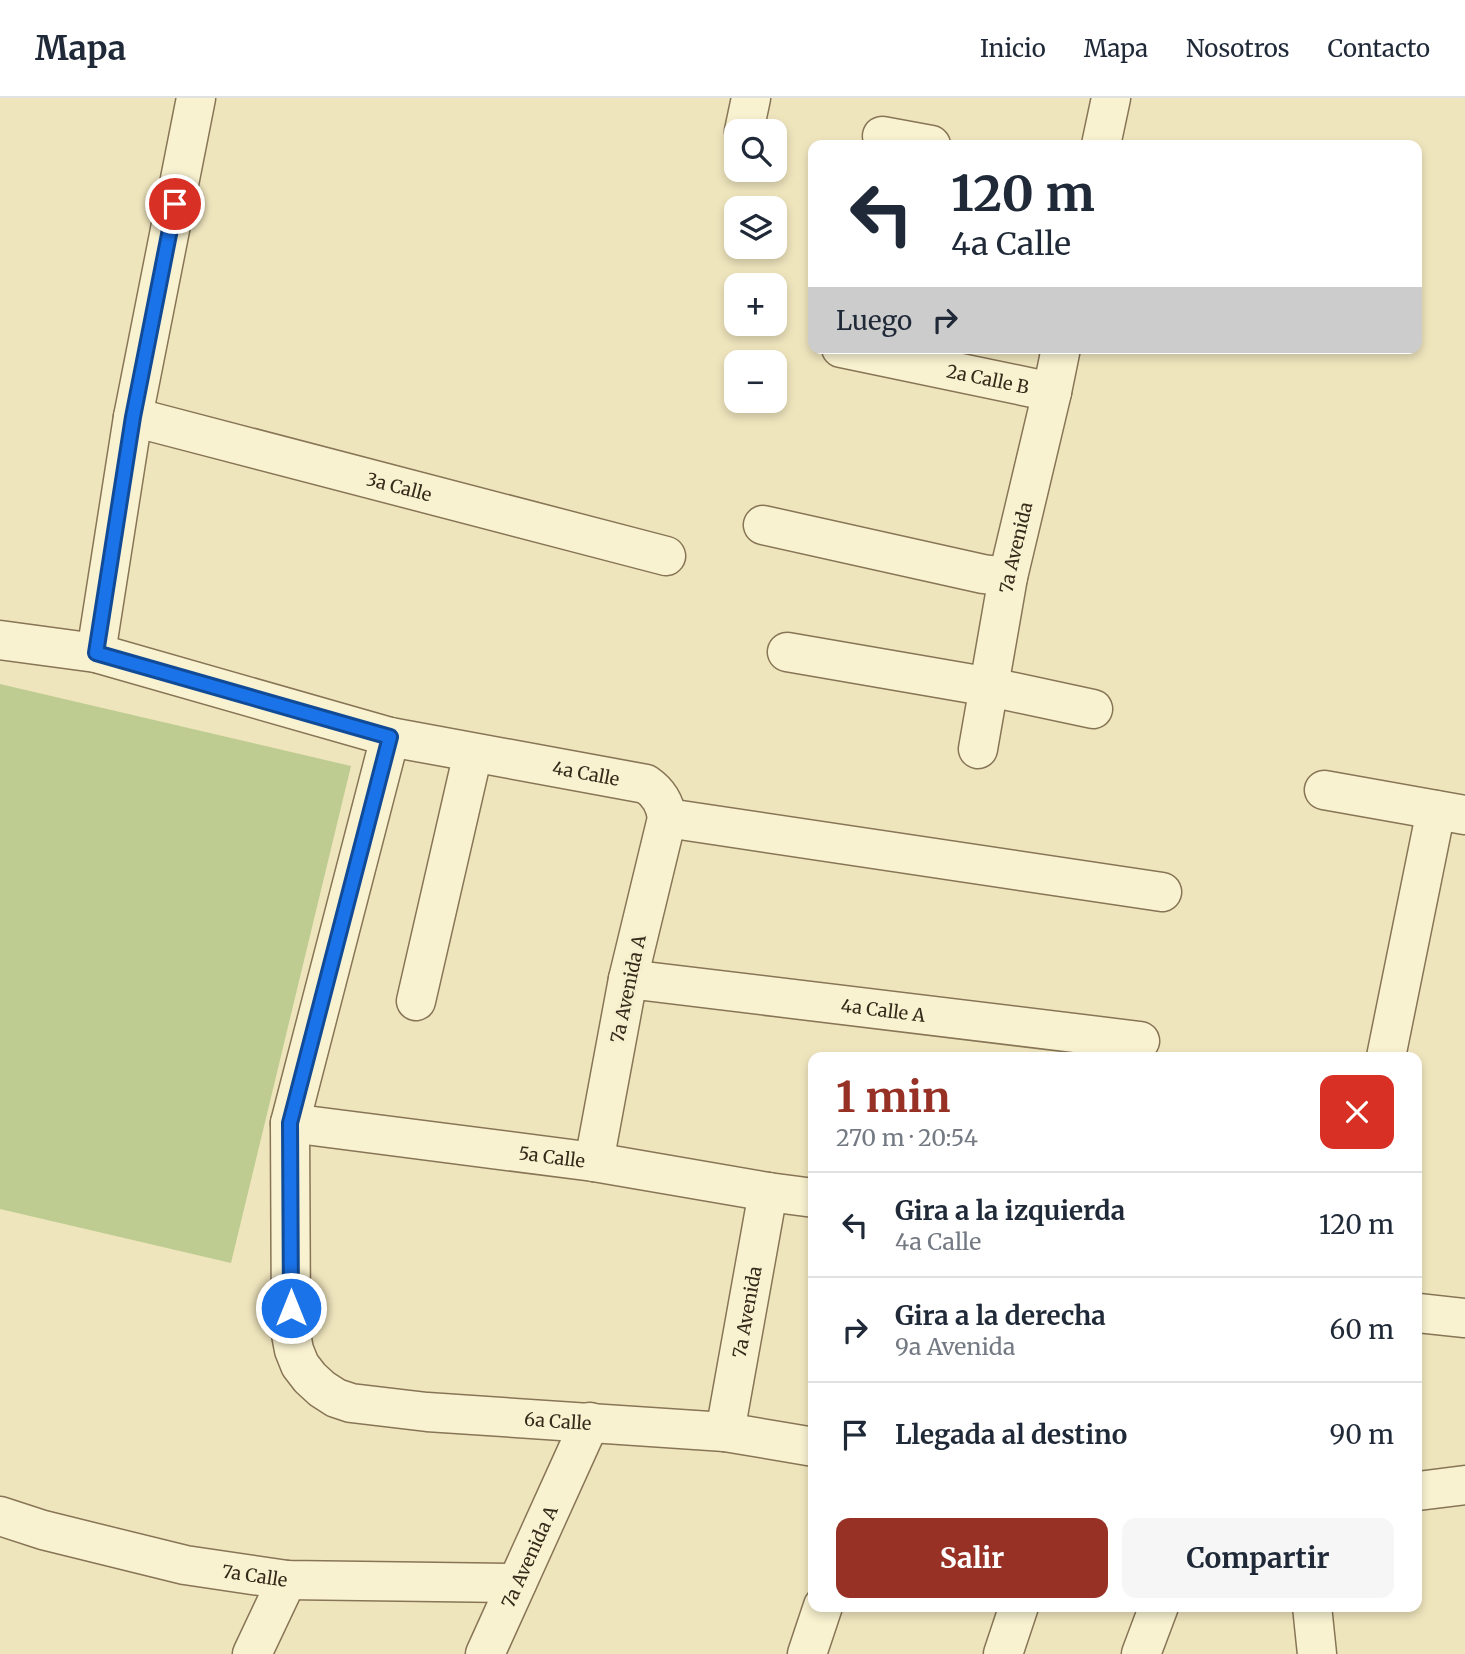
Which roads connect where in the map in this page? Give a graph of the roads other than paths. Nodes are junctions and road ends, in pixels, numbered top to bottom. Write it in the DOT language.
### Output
graph roads {
  1 [pos="196,98"];
  2 [pos="751,98"];
  3 [pos="1111,98"];
  4 [pos="747,119"];
  5 [pos="882,136"];
  6 [pos="904,140"];
  7 [pos="1102,140"];
  8 [pos="870,354"];
  9 [pos="1060,354"];
  10 [pos="1052,392"];
  11 [pos="133,417"];
  12 [pos="763,525"];
  13 [pos="666,556"];
  14 [pos="1008,577"];
  15 [pos="0,640"];
  16 [pos="786,652"];
  17 [pos="96,653"];
  18 [pos="989,687"];
  19 [pos="1093,709"];
  20 [pos="390,737"];
  21 [pos="978,749"];
  22 [pos="473,753"];
  23 [pos="1324,790"];
  24 [pos="1451,812"];
  25 [pos="667,818"];
  26 [pos="1162,892"];
  27 [pos="628,979"];
  28 [pos="416,1000"];
  29 [pos="1140,1041"];
  30 [pos="1387,1052"];
  31 [pos="290,1123"];
  32 [pos="594,1161"];
  33 [pos="768,1192"];
  34 [pos="808,1197"];
  35 [pos="1422,1313"];
  36 [pos="1465,1318"];
  37 [pos="590,1422"];
  38 [pos="725,1432"];
  39 [pos="808,1446"];
  40 [pos="1465,1485"];
  41 [pos="1422,1490"];
  42 [pos="0,1516"];
  43 [pos="287,1580"];
  44 [pos="517,1583"];
  45 [pos="821,1612"];
  46 [pos="1017,1612"];
  47 [pos="1157,1612"];
  48 [pos="1313,1612"];
  49 [pos="252,1654"];
  50 [pos="485,1654"];
  51 [pos="807,1654"];
  52 [pos="1003,1654"];
  53 [pos="1141,1654"];
  54 [pos="1317,1654"];
  1 -- 11 [label="street"];
  2 -- 4 [label="street"];
  3 -- 7 [label="street"];
  5 -- 6 [label="street"];
  8 -- 10 [label="street, 2a Calle B"];
  9 -- 10 [label="street, 7a Avenida"];
  10 -- 14 [label="street, 7a Avenida"];
  11 -- 13 [label="street, 3a Calle"];
  11 -- 17 [label="street"];
  12 -- 14 [label="street"];
  14 -- 18 [label="street, 7a Avenida"];
  15 -- 17 [label="street, 4a Calle"];
  16 -- 18 [label="street"];
  17 -- 20 [label="street, 4a Calle"];
  18 -- 19 [label="street"];
  18 -- 21 [label="street, 7a Avenida"];
  20 -- 22 [label="street, 4a Calle"];
  20 -- 31 [label="street"];
  22 -- 25 [label="street, 4a Calle"];
  22 -- 28 [label="street"];
  23 -- 24 [label="street"];
  24 -- 30 [label="street"];
  25 -- 26 [label="street"];
  25 -- 27 [label="street, 7a Avenida A"];
  27 -- 29 [label="street, 4a Calle A"];
  27 -- 32 [label="street, 7a Avenida A"];
  31 -- 32 [label="street, 5a Calle"];
  31 -- 37 [label="street, 6a Calle"];
  32 -- 33 [label="street, 5a Calle"];
  33 -- 34 [label="street, 5a Calle"];
  33 -- 38 [label="street, 7a Avenida"];
  35 -- 36 [label="street"];
  37 -- 38 [label="street, 6a Calle"];
  37 -- 44 [label="street, 7a Avenida A"];
  38 -- 39 [label="street, 6a Calle"];
  40 -- 41 [label="street"];
  42 -- 43 [label="street, 7a Calle"];
  43 -- 44 [label="street, 7a Calle"];
  43 -- 49 [label="street"];
  44 -- 50 [label="street, 7a Avenida A"];
  45 -- 51 [label="street"];
  46 -- 52 [label="street"];
  47 -- 53 [label="street"];
  48 -- 54 [label="street"];
}
